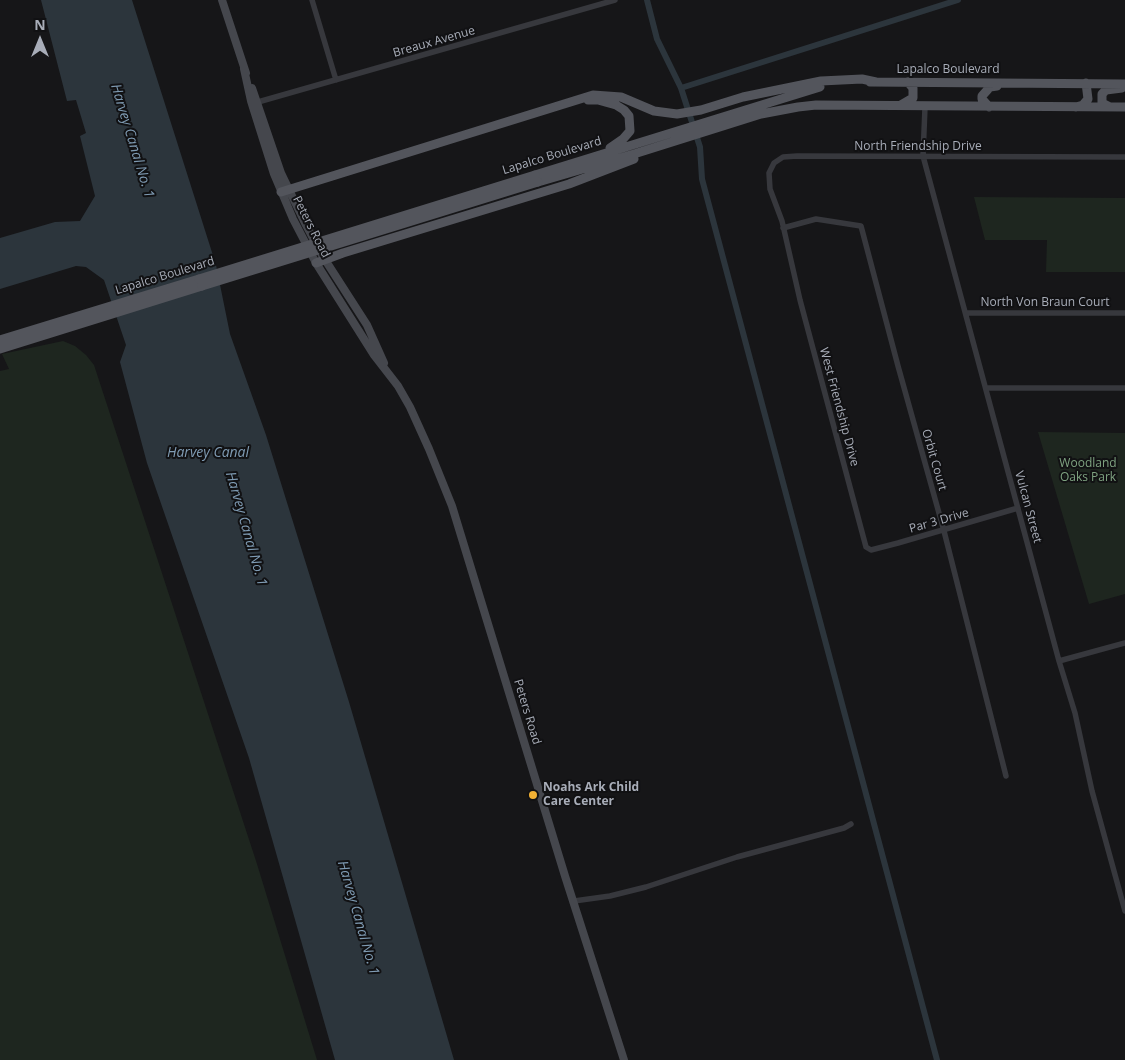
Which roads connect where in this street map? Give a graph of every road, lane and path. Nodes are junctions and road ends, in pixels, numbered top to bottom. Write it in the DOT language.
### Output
graph roads {
  1 [pos="222,0"];
  2 [pos="312,0"];
  3 [pos="615,0"];
  4 [pos="244,70"];
  5 [pos="336,80"];
  6 [pos="876,82"];
  7 [pos="908,82"];
  8 [pos="1020,83"];
  9 [pos="1086,83"];
  10 [pos="1125,84"];
  11 [pos="1125,88"];
  12 [pos="575,100"];
  13 [pos="258,102"];
  14 [pos="899,106"];
  15 [pos="925,107"];
  16 [pos="989,107"];
  17 [pos="1076,107"];
  18 [pos="1111,107"];
  19 [pos="1125,107"];
  20 [pos="704,127"];
  21 [pos="683,133"];
  22 [pos="601,154"];
  23 [pos="923,156"];
  24 [pos="1125,157"];
  25 [pos="537,178"];
  26 [pos="285,190"];
  27 [pos="782,221"];
  28 [pos="783,228"];
  29 [pos="320,261"];
  30 [pos="966,313"];
  31 [pos="1125,313"];
  32 [pos="0,340"];
  33 [pos="0,349"];
  34 [pos="986,388"];
  35 [pos="1125,388"];
  36 [pos="1018,508"];
  37 [pos="944,531"];
  38 [pos="866,547"];
  39 [pos="1125,643"];
  40 [pos="1059,661"];
  41 [pos="1006,776"];
  42 [pos="851,824"];
  43 [pos="574,901"];
  44 [pos="1125,911"];
  45 [pos="624,1060"];
  1 -- 4 [label="main road, Peters Road"];
  2 -- 5 [label="street"];
  3 -- 5 [label="street, Breaux Avenue"];
  4 -- 13 [label="main road, Peters Road"];
  4 -- 26 [label="main road, Peters Road"];
  5 -- 13 [label="street, Breaux Avenue"];
  6 -- 7 [label="main road, Lapalco Boulevard"];
  6 -- 12 [label="main road"];
  6 -- 20 [label="main road, Lapalco Boulevard"];
  7 -- 8 [label="main road, Lapalco Boulevard"];
  7 -- 14 [label="main road"];
  8 -- 9 [label="main road, Lapalco Boulevard"];
  8 -- 16 [label="main road"];
  9 -- 10 [label="main road, Lapalco Boulevard"];
  9 -- 17 [label="main road"];
  11 -- 18 [label="main road"];
  12 -- 22 [label="main road"];
  12 -- 26 [label="main road"];
  13 -- 26 [label="main road, Peters Road"];
  14 -- 15 [label="main road, Lapalco Boulevard"];
  14 -- 20 [label="main road, Lapalco Boulevard"];
  15 -- 16 [label="main road, Lapalco Boulevard"];
  15 -- 23 [label="street, Vulcan Street"];
  16 -- 17 [label="main road, Lapalco Boulevard"];
  17 -- 18 [label="main road, Lapalco Boulevard"];
  18 -- 19 [label="main road, Lapalco Boulevard"];
  20 -- 21 [label="main road, Lapalco Boulevard"];
  21 -- 22 [label="main road, Lapalco Boulevard"];
  21 -- 25 [label="main road, Lapalco Boulevard"];
  21 -- 29 [label="main road"];
  22 -- 25 [label="main road, Lapalco Boulevard"];
  23 -- 24 [label="street, North Friendship Drive"];
  23 -- 27 [label="street, North Friendship Drive"];
  23 -- 30 [label="street, Vulcan Street"];
  25 -- 32 [label="main road, Lapalco Boulevard, bridge"];
  25 -- 33 [label="main road, Lapalco Boulevard, bridge"];
  26 -- 29 [label="main road, Peters Road"];
  27 -- 28 [label="street, West Friendship Drive"];
  28 -- 37 [label="street, Orbit Court"];
  28 -- 38 [label="street, West Friendship Drive"];
  29 -- 43 [label="main road, Peters Road"];
  30 -- 31 [label="street, North Von Braun Court"];
  30 -- 34 [label="street, Vulcan Street"];
  34 -- 35 [label="street"];
  34 -- 36 [label="street, Vulcan Street"];
  36 -- 37 [label="street, Par 3 Drive"];
  36 -- 40 [label="street, Vulcan Street"];
  37 -- 38 [label="street, Par 3 Drive"];
  37 -- 41 [label="street, Orbit Court"];
  39 -- 40 [label="street"];
  40 -- 44 [label="street, Vulcan Street"];
  42 -- 43 [label="street"];
  43 -- 45 [label="main road, Peters Road"];
}
